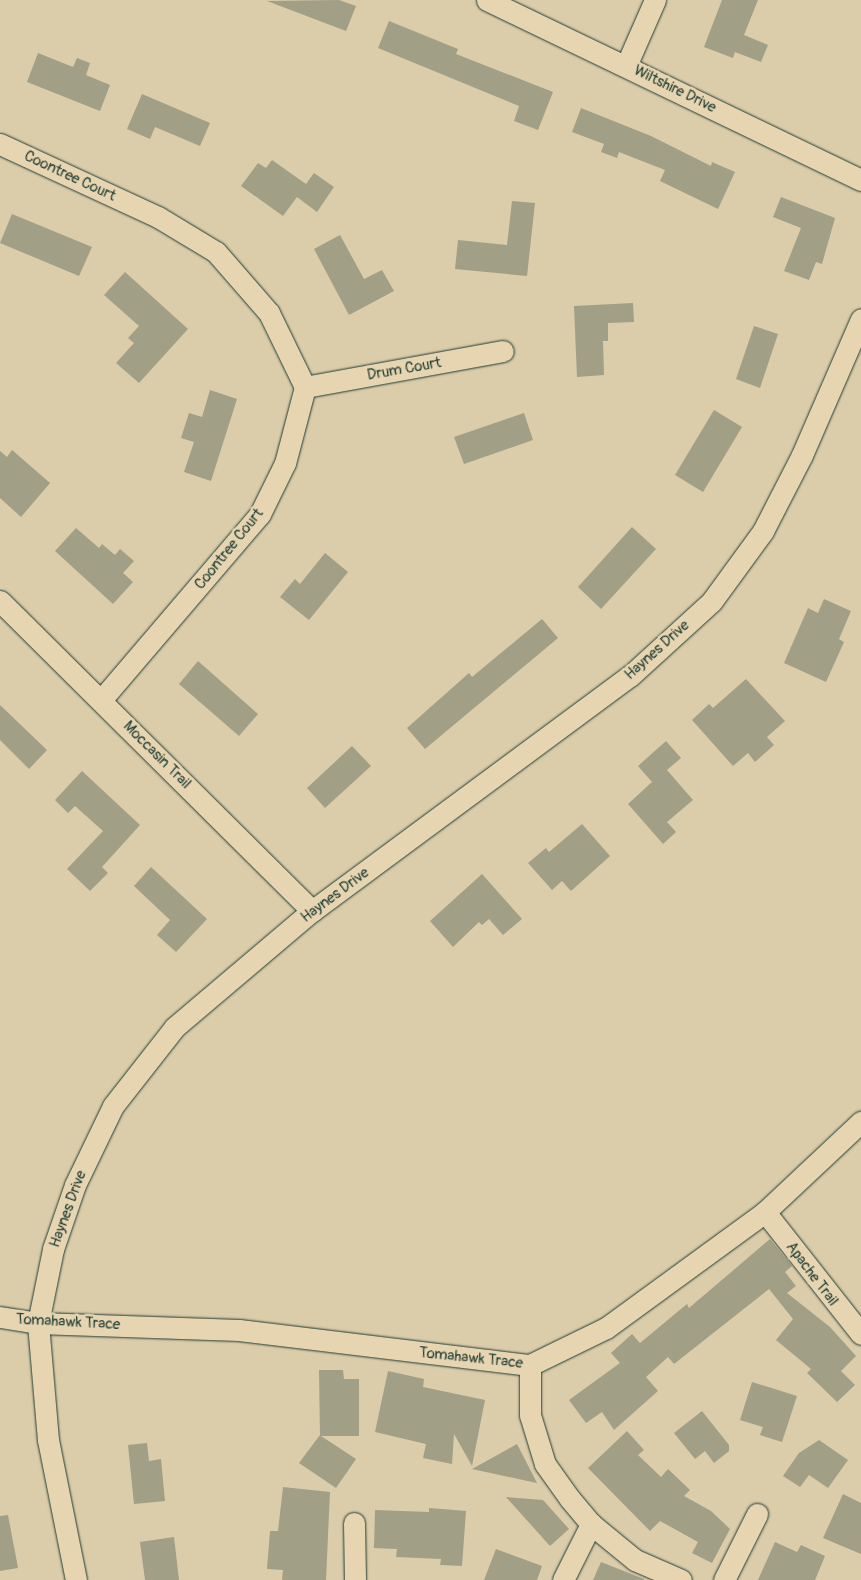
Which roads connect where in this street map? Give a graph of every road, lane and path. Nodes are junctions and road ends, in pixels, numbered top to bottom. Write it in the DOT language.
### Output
graph roads {
  1 [pos="487,0"];
  2 [pos="655,0"];
  3 [pos="626,66"];
  4 [pos="0,144"];
  5 [pos="861,180"];
  6 [pos="861,319"];
  7 [pos="503,351"];
  8 [pos="305,387"];
  9 [pos="0,601"];
  10 [pos="102,699"];
  11 [pos="312,911"];
  12 [pos="861,1122"];
  13 [pos="765,1212"];
  14 [pos="0,1318"];
  15 [pos="38,1322"];
  16 [pos="861,1334"];
  17 [pos="530,1365"];
  18 [pos="757,1514"];
  19 [pos="354,1523"];
  20 [pos="591,1524"];
  21 [pos="76,1580"];
  22 [pos="354,1580"];
  23 [pos="563,1580"];
  24 [pos="681,1580"];
  25 [pos="724,1580"];
  1 -- 3 [label="street, Wiltshire Drive"];
  2 -- 3 [label="street"];
  3 -- 5 [label="street, Wiltshire Drive"];
  4 -- 8 [label="street, Coontree Court"];
  6 -- 11 [label="street, Haynes Drive"];
  7 -- 8 [label="street, Drum Court"];
  8 -- 10 [label="street, Coontree Court"];
  9 -- 10 [label="street, Moccasin Trail"];
  10 -- 11 [label="street, Moccasin Trail"];
  11 -- 15 [label="street, Haynes Drive"];
  12 -- 13 [label="street, Tomahawk Trace"];
  13 -- 16 [label="street, Apache Trail"];
  13 -- 17 [label="street, Tomahawk Trace"];
  14 -- 15 [label="street, Tomahawk Trace"];
  15 -- 17 [label="street, Tomahawk Trace"];
  15 -- 21 [label="street, Haynes Drive"];
  17 -- 20 [label="street"];
  18 -- 25 [label="street"];
  19 -- 22 [label="street"];
  20 -- 23 [label="street"];
  20 -- 24 [label="street"];
}
